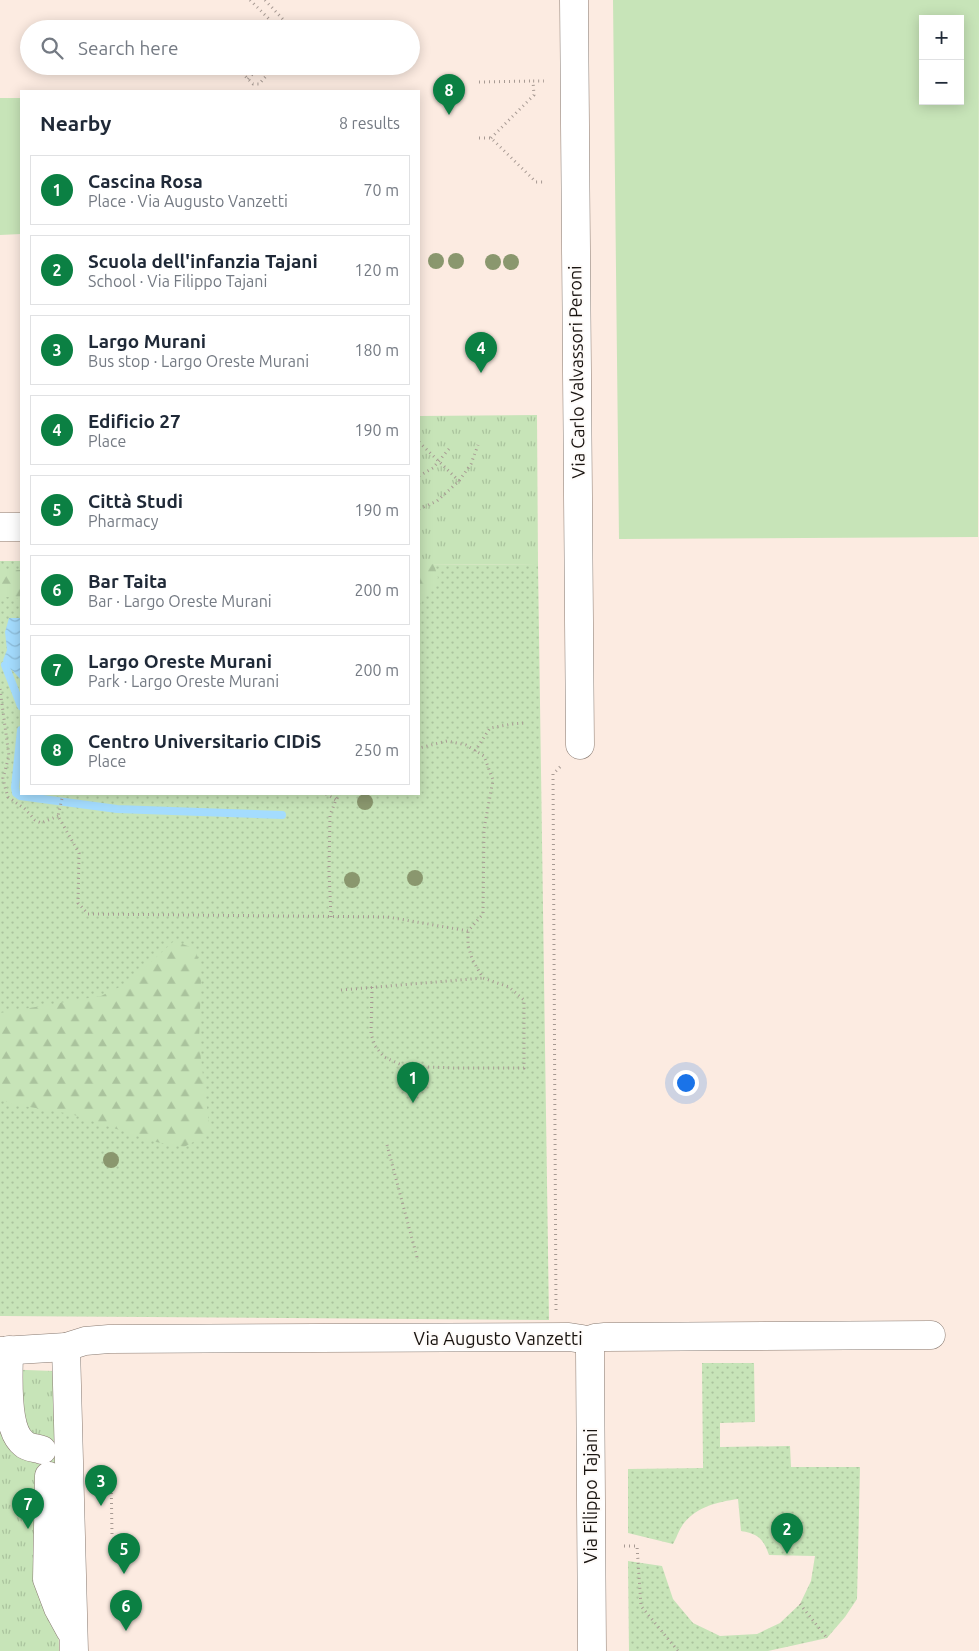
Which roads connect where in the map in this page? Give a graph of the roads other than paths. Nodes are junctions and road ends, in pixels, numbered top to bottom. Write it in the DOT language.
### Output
graph roads {
  1 [pos="574,0"];
  2 [pos="0,527"];
  3 [pos="20,527"];
  4 [pos="580,745"];
  5 [pos="930,1335"];
  6 [pos="586,1341"];
  7 [pos="66,1347"];
  8 [pos="5,1350"];
  9 [pos="42,1450"];
  10 [pos="49,1476"];
  11 [pos="74,1644"];
  12 [pos="592,1651"];
  1 -- 4 [label="street, Via Carlo Valvassori Peroni"];
  2 -- 3 [label="street"];
  5 -- 6 [label="street, Via Augusto Vanzetti"];
  6 -- 7 [label="street, Via Augusto Vanzetti"];
  6 -- 12 [label="street, Via Filippo Tajani"];
  7 -- 8 [label="street, Via Augusto Vanzetti"];
  7 -- 11 [label="street"];
  8 -- 9 [label="street"];
  10 -- 11 [label="street"];
}
